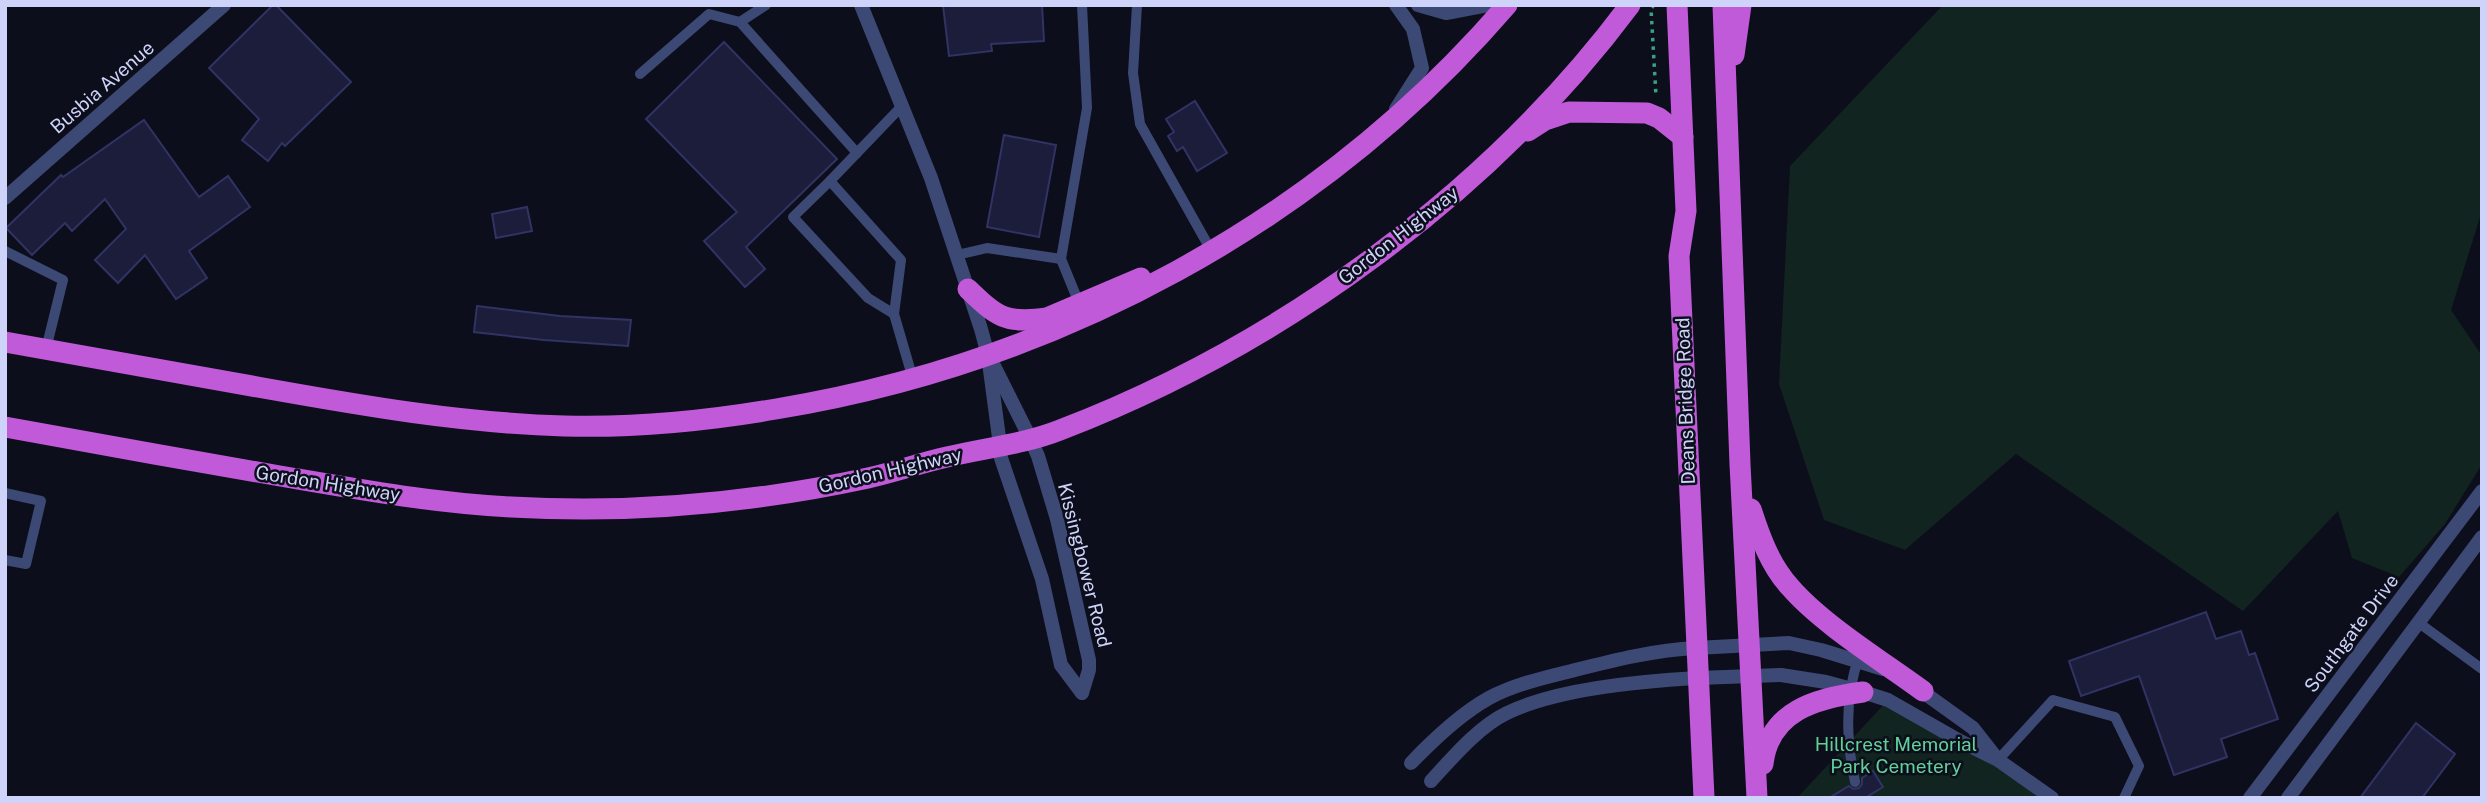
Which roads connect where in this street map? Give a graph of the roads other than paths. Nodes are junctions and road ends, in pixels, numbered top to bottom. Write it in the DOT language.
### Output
graph roads {
  1 [pos="224,5"];
  2 [pos="766,5"];
  3 [pos="861,5"];
  4 [pos="1082,5"];
  5 [pos="1137,5"];
  6 [pos="1396,5"];
  7 [pos="1418,5"];
  8 [pos="1488,5"];
  9 [pos="1507,5"];
  10 [pos="1630,5"];
  11 [pos="1677,5"];
  12 [pos="1723,5"];
  13 [pos="1741,5"];
  14 [pos="740,22"];
  15 [pos="640,74"];
  16 [pos="902,106"];
  17 [pos="1726,116"];
  18 [pos="1385,127"];
  19 [pos="1683,137"];
  20 [pos="1503,147"];
  21 [pos="857,153"];
  22 [pos="830,181"];
  23 [pos="5,198"];
  24 [pos="5,251"];
  25 [pos="1212,252"];
  26 [pos="957,255"];
  27 [pos="1061,259"];
  28 [pos="968,289"];
  29 [pos="1079,303"];
  30 [pos="894,314"];
  31 [pos="5,342"];
  32 [pos="46,350"];
  33 [pos="988,355"];
  34 [pos="913,379"];
  35 [pos="5,427"];
  36 [pos="1030,438"];
  37 [pos="1000,445"];
  38 [pos="1741,472"];
  39 [pos="2482,491"];
  40 [pos="5,493"];
  41 [pos="2482,537"];
  42 [pos="5,560"];
  43 [pos="2419,623"];
  44 [pos="1750,644"];
  45 [pos="1696,648"];
  46 [pos="1861,654"];
  47 [pos="2482,669"];
  48 [pos="1752,676"];
  49 [pos="1698,678"];
  50 [pos="1854,691"];
  51 [pos="1923,691"];
  52 [pos="1998,760"];
  53 [pos="1411,763"];
  54 [pos="1431,781"];
  55 [pos="1855,782"];
  56 [pos="1703,798"];
  57 [pos="1757,798"];
  58 [pos="2052,798"];
  59 [pos="2124,798"];
  60 [pos="2250,798"];
  61 [pos="2288,798"];
  1 -- 23 [label="street, Busbia Avenue"];
  2 -- 14 [label="lane"];
  3 -- 16 [label="street, Kissingbower Road"];
  4 -- 27 [label="lane"];
  5 -- 25 [label="lane"];
  6 -- 18 [label="street"];
  7 -- 8 [label="street"];
  9 -- 18 [label="highway"];
  10 -- 20 [label="highway, Gordon Highway"];
  11 -- 19 [label="highway, Deans Bridge Road"];
  12 -- 17 [label="highway"];
  13 -- 17 [label="highway"];
  14 -- 15 [label="lane"];
  14 -- 21 [label="lane"];
  16 -- 21 [label="lane"];
  16 -- 26 [label="street, Kissingbower Road"];
  17 -- 38 [label="highway"];
  18 -- 25 [label="highway"];
  19 -- 20 [label="highway"];
  19 -- 45 [label="highway, Deans Bridge Road"];
  20 -- 36 [label="highway, Gordon Highway"];
  21 -- 22 [label="lane"];
  22 -- 30 [label="lane"];
  22 -- 30 [label="lane"];
  24 -- 32 [label="lane"];
  25 -- 29 [label="highway"];
  25 -- 33 [label="highway"];
  26 -- 27 [label="lane"];
  26 -- 28 [label="street, Kissingbower Road"];
  27 -- 29 [label="lane"];
  28 -- 29 [label="highway"];
  28 -- 33 [label="street, Kissingbower Road"];
  30 -- 34 [label="lane"];
  31 -- 32 [label="highway"];
  32 -- 34 [label="highway"];
  33 -- 34 [label="highway"];
  33 -- 36 [label="street, Kissingbower Road"];
  33 -- 37 [label="street, Kissingbower Road"];
  35 -- 37 [label="highway, Gordon Highway"];
  36 -- 37 [label="highway, Gordon Highway"];
  36 -- 37 [label="street, Kissingbower Road"];
  38 -- 44 [label="highway"];
  38 -- 46 [label="highway"];
  39 -- 60 [label="street, Southgate Drive"];
  40 -- 42 [label="lane"];
  41 -- 43 [label="street"];
  43 -- 47 [label="lane"];
  43 -- 61 [label="street"];
  44 -- 45 [label="street"];
  44 -- 46 [label="street"];
  44 -- 48 [label="highway"];
  45 -- 49 [label="highway, Deans Bridge Road"];
  45 -- 53 [label="street"];
  46 -- 50 [label="lane"];
  46 -- 51 [label="highway"];
  48 -- 49 [label="street"];
  48 -- 50 [label="street"];
  48 -- 57 [label="highway"];
  49 -- 54 [label="street"];
  49 -- 56 [label="highway, Deans Bridge Road"];
  50 -- 52 [label="street"];
  50 -- 55 [label="lane"];
  50 -- 57 [label="highway"];
  51 -- 52 [label="street"];
  52 -- 58 [label="street"];
  52 -- 59 [label="lane"];
}
